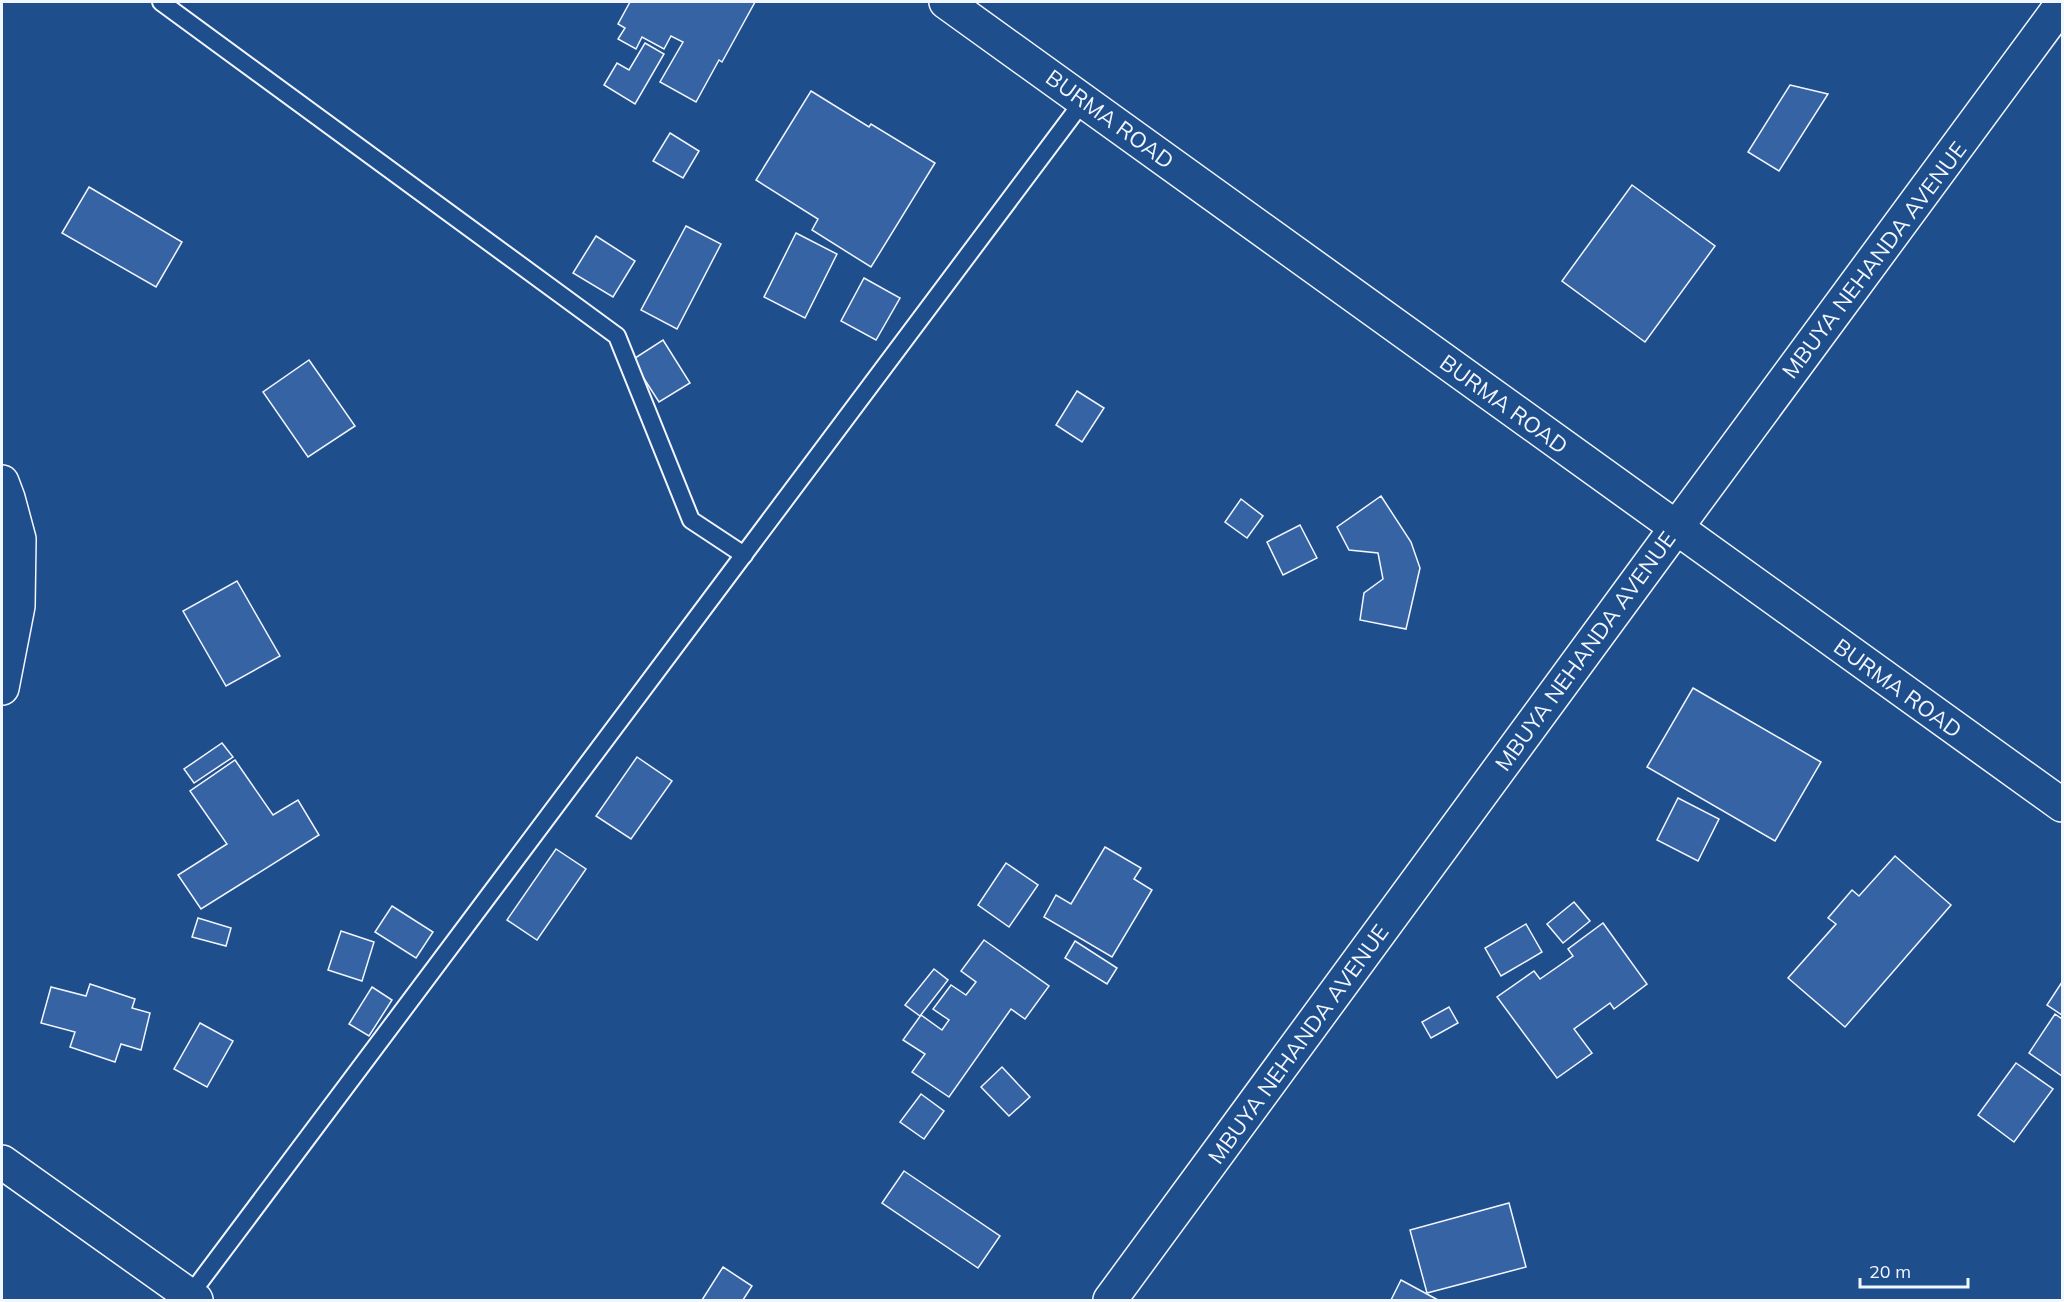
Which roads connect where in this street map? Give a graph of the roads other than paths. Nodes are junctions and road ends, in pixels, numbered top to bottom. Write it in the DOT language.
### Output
graph roads {
  1 [pos="161,2"];
  2 [pos="946,2"];
  3 [pos="2062,4"];
  4 [pos="1084,100"];
  5 [pos="2,482"];
  6 [pos="1676,528"];
  7 [pos="744,555"];
  8 [pos="2,688"];
  9 [pos="2062,805"];
  10 [pos="2,1162"];
  11 [pos="193,1298"];
  12 [pos="1110,1300"];
  1 -- 7 [label="lane"];
  2 -- 4 [label="street, BURMA ROAD"];
  3 -- 6 [label="street, MBUYA NEHANDA AVENUE"];
  4 -- 6 [label="street, BURMA ROAD"];
  4 -- 7 [label="lane"];
  5 -- 8 [label="street"];
  6 -- 9 [label="street, BURMA ROAD"];
  6 -- 12 [label="street, MBUYA NEHANDA AVENUE"];
  7 -- 11 [label="lane"];
  10 -- 11 [label="street"];
}
